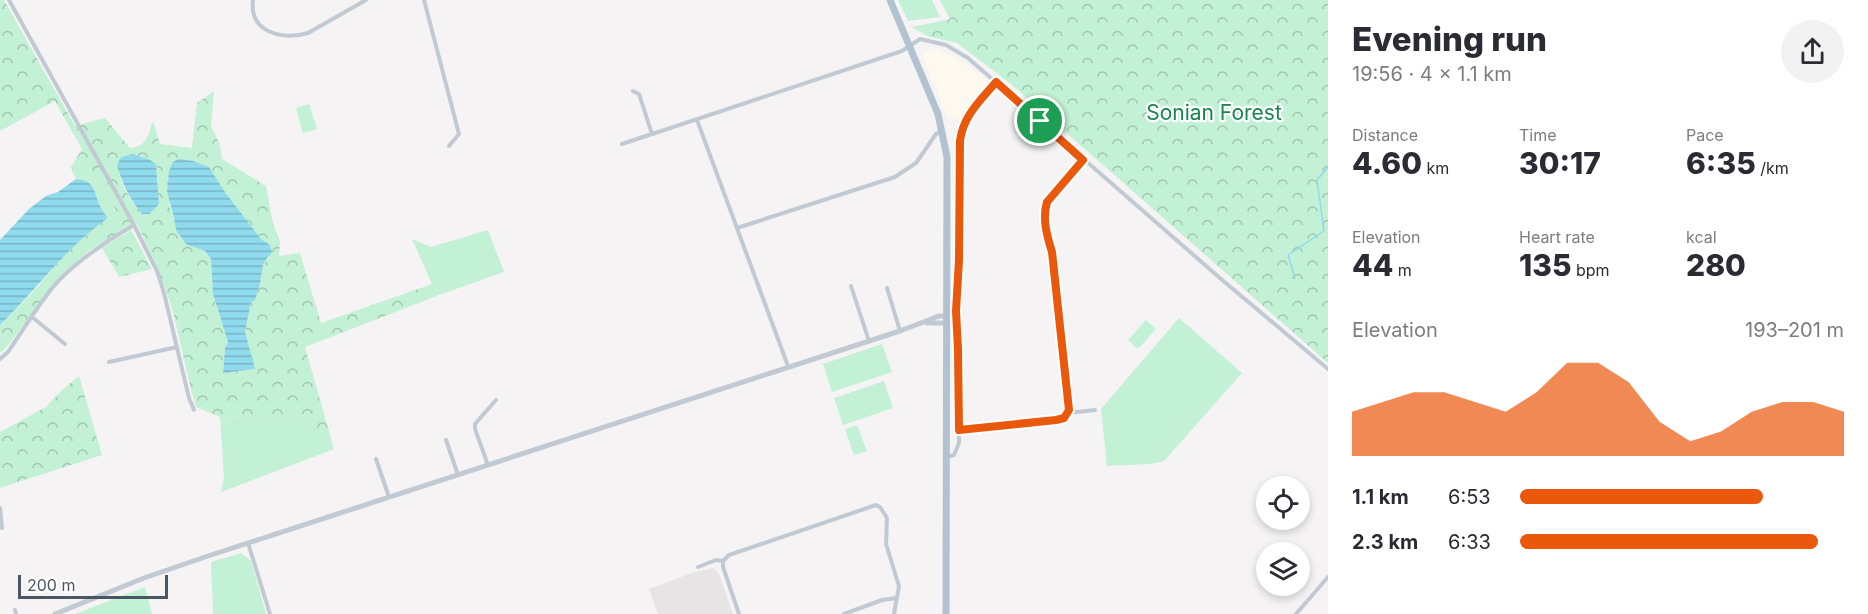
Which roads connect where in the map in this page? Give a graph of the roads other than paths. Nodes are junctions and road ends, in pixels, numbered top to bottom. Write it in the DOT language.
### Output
graph roads {
  1 [pos="9,0"];
  2 [pos="253,0"];
  3 [pos="366,0"];
  4 [pos="424,0"];
  5 [pos="890,0"];
  6 [pos="910,46"];
  7 [pos="996,82"];
  8 [pos="633,91"];
  9 [pos="697,120"];
  10 [pos="943,131"];
  11 [pos="652,134"];
  12 [pos="622,144"];
  13 [pos="449,146"];
  14 [pos="1083,160"];
  15 [pos="134,225"];
  16 [pos="737,228"];
  17 [pos="851,286"];
  18 [pos="886,288"];
  19 [pos="32,317"];
  20 [pos="947,319"];
  21 [pos="900,331"];
  22 [pos="869,341"];
  23 [pos="65,344"];
  24 [pos="177,347"];
  25 [pos="0,359"];
  26 [pos="109,362"];
  27 [pos="788,366"];
  28 [pos="1328,369"];
  29 [pos="496,400"];
  30 [pos="194,410"];
  31 [pos="1095,410"];
  32 [pos="1068,413"];
  33 [pos="959,430"];
  34 [pos="446,440"];
  35 [pos="947,457"];
  36 [pos="376,459"];
  37 [pos="488,465"];
  38 [pos="458,475"];
  39 [pos="389,497"];
  40 [pos="0,508"];
  41 [pos="2,528"];
  42 [pos="248,543"];
  43 [pos="723,561"];
  44 [pos="698,567"];
  45 [pos="1328,577"];
  46 [pos="896,598"];
  47 [pos="55,614"];
  48 [pos="270,614"];
  49 [pos="739,614"];
  50 [pos="844,614"];
  51 [pos="894,614"];
  52 [pos="946,614"];
  53 [pos="1296,614"];
  1 -- 15 [label="street"];
  2 -- 3 [label="street"];
  4 -- 13 [label="street"];
  5 -- 6 [label="main road"];
  6 -- 7 [label="street"];
  6 -- 9 [label="street"];
  6 -- 10 [label="main road"];
  7 -- 14 [label="street"];
  7 -- 33 [label="street"];
  8 -- 11 [label="street"];
  9 -- 11 [label="street"];
  9 -- 16 [label="street"];
  10 -- 16 [label="street"];
  10 -- 20 [label="main road"];
  11 -- 12 [label="street"];
  14 -- 28 [label="street"];
  14 -- 32 [label="street"];
  15 -- 19 [label="street"];
  15 -- 24 [label="street"];
  16 -- 27 [label="street"];
  17 -- 22 [label="street"];
  18 -- 21 [label="street"];
  19 -- 23 [label="street"];
  19 -- 25 [label="street"];
  20 -- 21 [label="street"];
  20 -- 35 [label="main road"];
  21 -- 22 [label="street"];
  22 -- 27 [label="street"];
  24 -- 26 [label="street"];
  24 -- 30 [label="street"];
  27 -- 37 [label="street"];
  29 -- 37 [label="street"];
  31 -- 32 [label="street"];
  32 -- 33 [label="street"];
  33 -- 35 [label="street"];
  34 -- 38 [label="street"];
  35 -- 52 [label="main road"];
  36 -- 39 [label="street"];
  37 -- 38 [label="street"];
  38 -- 39 [label="street"];
  39 -- 42 [label="street"];
  40 -- 41 [label="street"];
  42 -- 47 [label="street"];
  42 -- 48 [label="street"];
  43 -- 44 [label="street"];
  43 -- 46 [label="street"];
  43 -- 49 [label="street"];
  45 -- 53 [label="street"];
  46 -- 50 [label="street"];
  46 -- 51 [label="street"];
}
